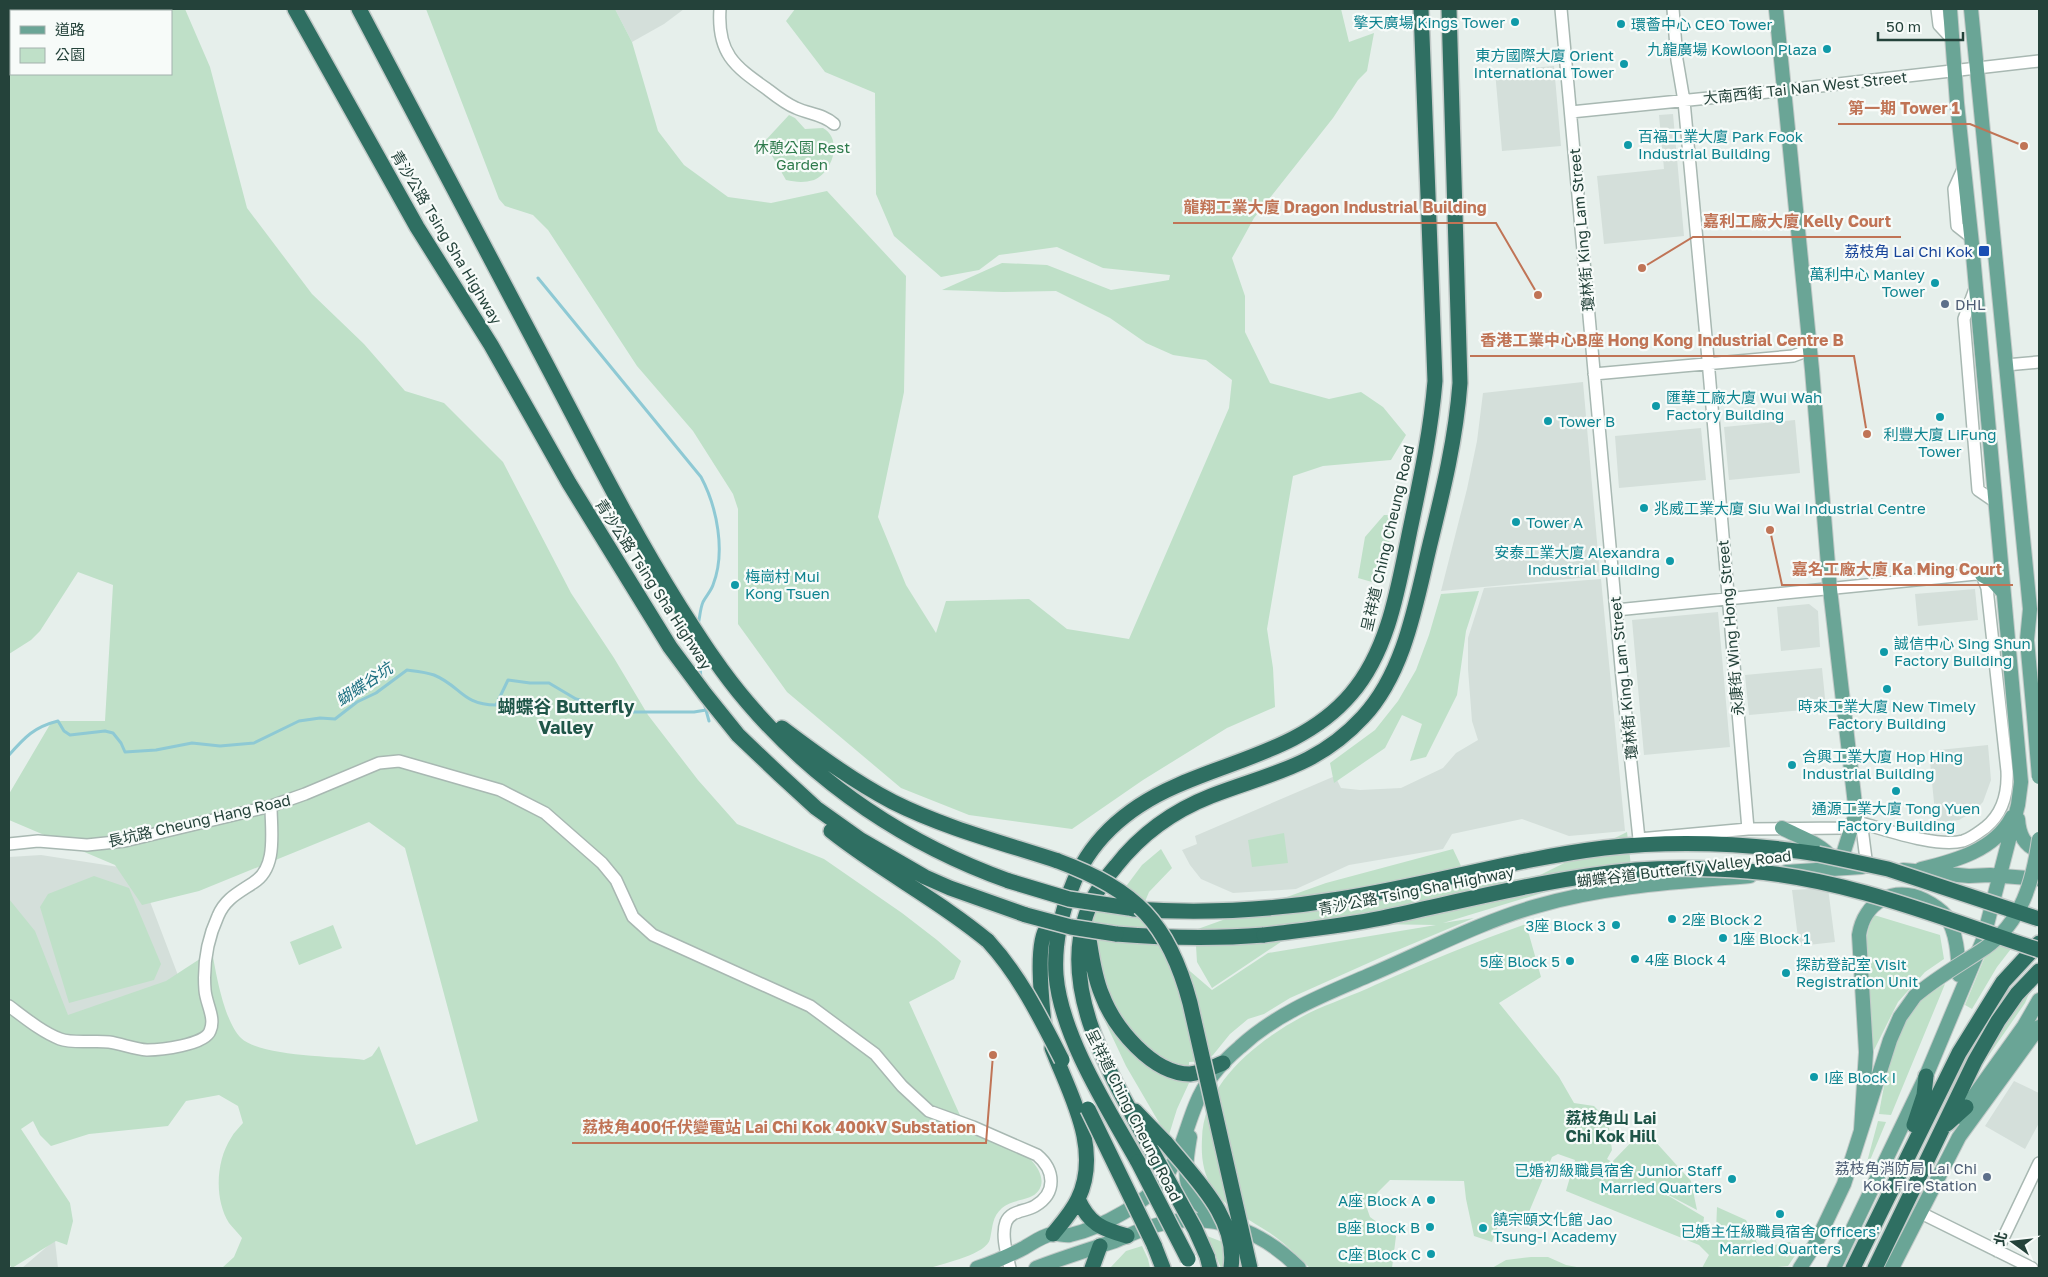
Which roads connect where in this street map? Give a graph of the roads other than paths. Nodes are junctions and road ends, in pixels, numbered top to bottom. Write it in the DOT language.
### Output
graph roads {
  1 [pos="295,9"];
  2 [pos="359,9"];
  3 [pos="720,9"];
  4 [pos="1421,9"];
  5 [pos="1449,9"];
  6 [pos="1561,9"];
  7 [pos="1673,9"];
  8 [pos="1776,9"];
  9 [pos="1937,9"];
  10 [pos="1950,9"];
  11 [pos="1971,9"];
  12 [pos="1952,39"];
  13 [pos="2039,61"];
  14 [pos="1978,68"];
  15 [pos="1955,70"];
  16 [pos="1783,90"];
  17 [pos="1684,101"];
  18 [pos="1571,112"];
  19 [pos="834,124"];
  20 [pos="1809,341"];
  21 [pos="2039,362"];
  22 [pos="1708,363"];
  23 [pos="2006,365"];
  24 [pos="1594,374"];
  25 [pos="1982,576"];
  26 [pos="1830,590"];
  27 [pos="2003,592"];
  28 [pos="1727,599"];
  29 [pos="2030,609"];
  30 [pos="1616,610"];
  31 [pos="2039,627"];
  32 [pos="747,702"];
  33 [pos="738,735"];
  34 [pos="2039,777"];
  35 [pos="2018,805"];
  36 [pos="271,806"];
  37 [pos="1856,820"];
  38 [pos="1782,828"];
  39 [pos="1748,829"];
  40 [pos="2039,839"];
  41 [pos="9,844"];
  42 [pos="2039,850"];
  43 [pos="1867,866"];
  44 [pos="1839,867"];
  45 [pos="1912,871"];
  46 [pos="2000,876"];
  47 [pos="2039,879"];
  48 [pos="1085,916"];
  49 [pos="1061,919"];
  50 [pos="2039,919"];
  51 [pos="2039,943"];
  52 [pos="2039,950"];
  53 [pos="2039,971"];
  54 [pos="1960,996"];
  55 [pos="2039,1000"];
  56 [pos="9,1006"];
  57 [pos="2039,1027"];
  58 [pos="1223,1063"];
  59 [pos="1926,1076"];
  60 [pos="1127,1102"];
  61 [pos="1966,1107"];
  62 [pos="1192,1114"];
  63 [pos="1944,1126"];
  64 [pos="1861,1130"];
  65 [pos="1960,1137"];
  66 [pos="2039,1163"];
  67 [pos="1895,1184"];
  68 [pos="1078,1198"];
  69 [pos="1921,1213"];
  70 [pos="1219,1222"];
  71 [pos="1096,1225"];
  72 [pos="1053,1234"];
  73 [pos="1127,1236"];
  74 [pos="1100,1246"];
  75 [pos="1997,1251"];
  76 [pos="1160,1261"];
  77 [pos="1009,1262"];
  78 [pos="1208,1262"];
  79 [pos="1189,1264"];
  80 [pos="978,1268"];
  81 [pos="1036,1268"];
  82 [pos="1092,1268"];
  83 [pos="1231,1268"];
  84 [pos="1250,1268"];
  85 [pos="1299,1268"];
  86 [pos="1800,1268"];
  87 [pos="1834,1268"];
  88 [pos="1853,1268"];
  89 [pos="1875,1268"];
  90 [pos="1892,1268"];
  91 [pos="2032,1268"];
  1 -- 33 [label="highway, 青沙公路 Tsing Sha Highway"];
  2 -- 32 [label="highway, 青沙公路 Tsing Sha Highway"];
  3 -- 19 [label="street"];
  4 -- 49 [label="highway, 呈祥道 Ching Cheung Road"];
  5 -- 48 [label="highway, 呈祥道 Ching Cheung Road, bridge"];
  6 -- 18 [label="street, 瓊林街 King Lam Street"];
  7 -- 17 [label="street, 永康街 Wing Hong Street"];
  8 -- 16 [label="main road"];
  9 -- 12 [label="street"];
  10 -- 12 [label="main road"];
  11 -- 14 [label="main road"];
  12 -- 15 [label="main road"];
  13 -- 14 [label="street, 大南西街 Tai Nan West Street"];
  14 -- 15 [label="street, 大南西街 Tai Nan West Street"];
  14 -- 23 [label="main road"];
  15 -- 16 [label="street, 大南西街 Tai Nan West Street"];
  15 -- 27 [label="main road"];
  16 -- 17 [label="street, 大南西街 Tai Nan West Street"];
  16 -- 20 [label="main road"];
  17 -- 18 [label="street, 大南西街 Tai Nan West Street"];
  17 -- 22 [label="street, 永康街 Wing Hong Street"];
  18 -- 24 [label="street, 瓊林街 King Lam Street"];
  20 -- 22 [label="street"];
  20 -- 26 [label="main road"];
  21 -- 23 [label="street"];
  22 -- 24 [label="street"];
  22 -- 28 [label="street, 永康街 Wing Hong Street"];
  23 -- 29 [label="main road"];
  24 -- 30 [label="street, 瓊林街 King Lam Street"];
  25 -- 26 [label="street"];
  25 -- 27 [label="main road"];
  25 -- 37 [label="street"];
  26 -- 28 [label="street"];
  26 -- 37 [label="main road"];
  27 -- 35 [label="main road"];
  28 -- 30 [label="street"];
  28 -- 39 [label="street, 永康街 Wing Hong Street"];
  29 -- 31 [label="main road"];
  29 -- 34 [label="main road, bridge"];
  30 -- 39 [label="street, 瓊林街 King Lam Street"];
  32 -- 50 [label="highway, 青沙公路 Tsing Sha Highway, bridge"];
  32 -- 84 [label="highway, bridge"];
  33 -- 52 [label="highway, 青沙公路 Tsing Sha Highway, bridge"];
  33 -- 76 [label="highway, bridge"];
  35 -- 42 [label="main road"];
  35 -- 45 [label="main road"];
  35 -- 46 [label="main road"];
  36 -- 41 [label="street, 長坑路 Cheung Hang Road"];
  36 -- 56 [label="street"];
  36 -- 77 [label="street, 長坑路 Cheung Hang Road"];
  37 -- 38 [label="street"];
  37 -- 43 [label="street"];
  37 -- 44 [label="main road"];
  38 -- 39 [label="street"];
  38 -- 44 [label="main road"];
  40 -- 64 [label="main road, bridge"];
  43 -- 44 [label="main road, 蝴蝶谷道 Butterfly Valley Road"];
  43 -- 45 [label="main road, 蝴蝶谷道 Butterfly Valley Road"];
  44 -- 58 [label="main road, 蝴蝶谷道 Butterfly Valley Road"];
  45 -- 46 [label="main road, 蝴蝶谷道 Butterfly Valley Road"];
  46 -- 47 [label="main road, 蝴蝶谷道 Butterfly Valley Road"];
  46 -- 54 [label="main road"];
  48 -- 58 [label="highway"];
  48 -- 60 [label="highway, 呈祥道 Ching Cheung Road"];
  49 -- 68 [label="highway"];
  49 -- 79 [label="highway, 呈祥道 Ching Cheung Road, bridge"];
  51 -- 67 [label="highway"];
  53 -- 63 [label="highway"];
  54 -- 59 [label="main road"];
  54 -- 64 [label="main road"];
  55 -- 61 [label="main road"];
  57 -- 65 [label="main road"];
  58 -- 62 [label="main road, 蝴蝶谷道 Butterfly Valley Road"];
  59 -- 67 [label="highway"];
  59 -- 87 [label="main road"];
  60 -- 78 [label="highway, 呈祥道 Ching Cheung Road, bridge"];
  60 -- 83 [label="highway, bridge"];
  61 -- 63 [label="highway"];
  61 -- 65 [label="main road"];
  62 -- 70 [label="main road"];
  62 -- 71 [label="main road"];
  63 -- 89 [label="highway"];
  64 -- 86 [label="main road"];
  65 -- 69 [label="main road"];
  66 -- 75 [label="street"];
  67 -- 88 [label="highway"];
  68 -- 71 [label="highway"];
  68 -- 72 [label="highway"];
  69 -- 75 [label="street"];
  69 -- 90 [label="main road"];
  70 -- 73 [label="main road"];
  70 -- 85 [label="main road"];
  71 -- 72 [label="main road"];
  71 -- 73 [label="highway"];
  72 -- 77 [label="main road"];
  73 -- 74 [label="main road"];
  74 -- 81 [label="main road"];
  74 -- 82 [label="highway"];
  75 -- 91 [label="street"];
  77 -- 80 [label="main road"];
}
